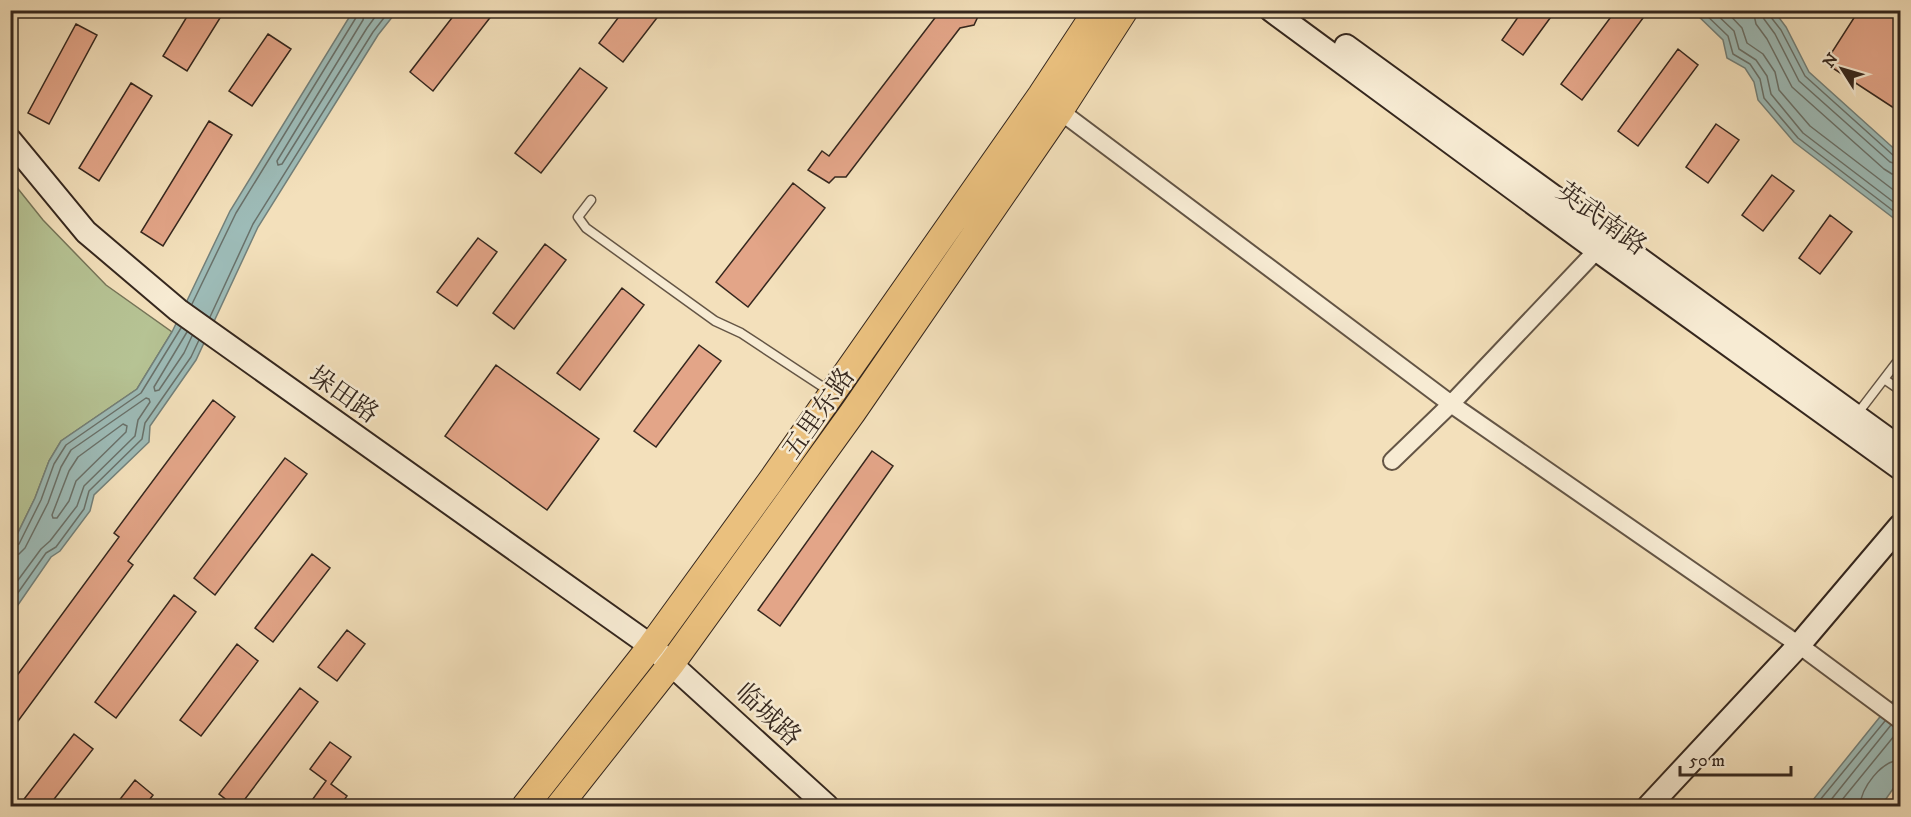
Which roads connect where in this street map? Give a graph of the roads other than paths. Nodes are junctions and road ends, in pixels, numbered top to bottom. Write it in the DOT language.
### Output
graph roads {
  1 [pos="1097,10"];
  2 [pos="1125,10"];
  3 [pos="1271,10"];
  4 [pos="1297,10"];
  5 [pos="1060,111"];
  6 [pos="10,140"];
  7 [pos="591,200"];
  8 [pos="1597,249"];
  9 [pos="1900,358"];
  10 [pos="1884,379"];
  11 [pos="1900,390"];
  12 [pos="832,393"];
  13 [pos="1451,405"];
  14 [pos="1861,409"];
  15 [pos="1900,448"];
  16 [pos="1392,461"];
  17 [pos="1900,468"];
  18 [pos="1900,526"];
  19 [pos="1799,645"];
  20 [pos="651,646"];
  21 [pos="672,663"];
  22 [pos="1900,720"];
  23 [pos="525,807"];
  24 [pos="559,807"];
  25 [pos="827,807"];
  26 [pos="1649,807"];
  1 -- 12 [label="main road, 五里东路"];
  2 -- 5 [label="main road, 五里东路"];
  3 -- 8 [label="main road, 英武南路"];
  4 -- 15 [label="main road, 英武南路"];
  5 -- 13 [label="street"];
  5 -- 21 [label="main road, 五里东路"];
  6 -- 20 [label="main road, 垛田路"];
  7 -- 12 [label="lane"];
  8 -- 13 [label="street"];
  8 -- 17 [label="main road, 英武南路"];
  9 -- 10 [label="lane"];
  10 -- 11 [label="lane"];
  10 -- 14 [label="lane"];
  12 -- 20 [label="main road, 五里东路"];
  13 -- 16 [label="street"];
  13 -- 19 [label="street"];
  18 -- 19 [label="main road"];
  19 -- 22 [label="street"];
  19 -- 26 [label="main road"];
  20 -- 21 [label="main road, 垛田路"];
  20 -- 23 [label="main road, 五里东路"];
  21 -- 24 [label="main road, 五里东路"];
  21 -- 25 [label="main road, 临城路"];
}
